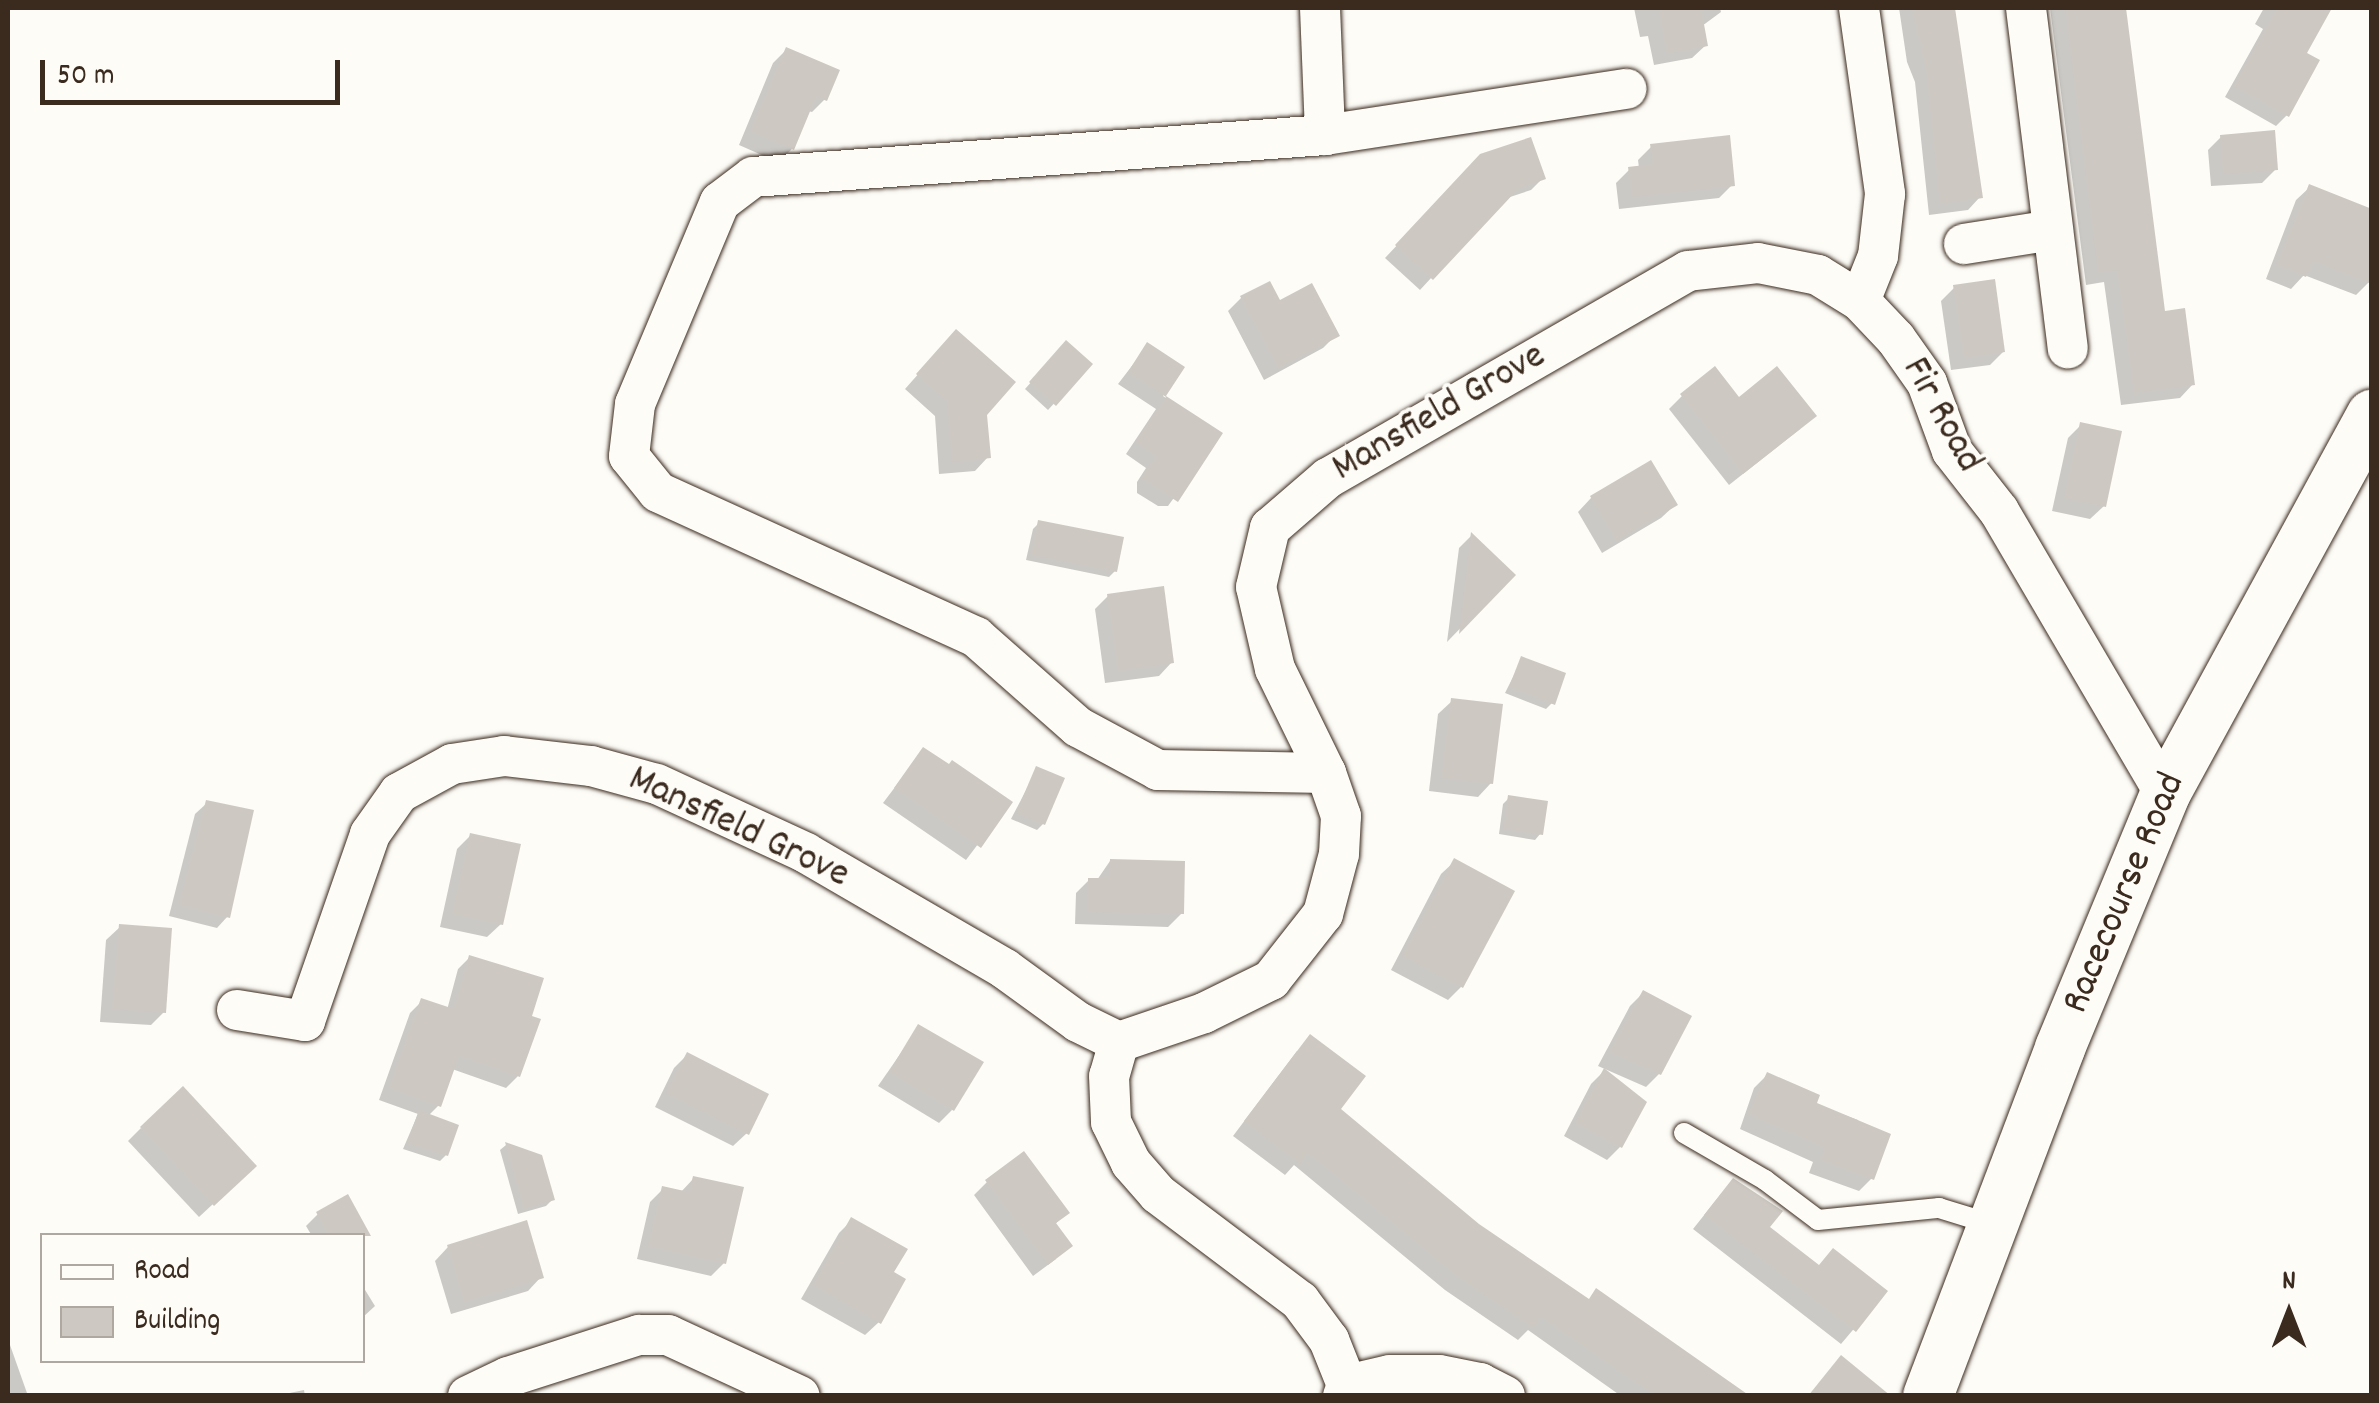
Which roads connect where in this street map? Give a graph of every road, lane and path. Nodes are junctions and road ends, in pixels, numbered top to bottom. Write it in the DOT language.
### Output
graph roads {
  1 [pos="1320,8"];
  2 [pos="1859,8"];
  3 [pos="2026,8"];
  4 [pos="1627,89"];
  5 [pos="1324,135"];
  6 [pos="2052,230"];
  7 [pos="1964,244"];
  8 [pos="1860,301"];
  9 [pos="2068,348"];
  10 [pos="2372,415"];
  11 [pos="1326,773"];
  12 [pos="2165,794"];
  13 [pos="237,1010"];
  14 [pos="1119,1042"];
  15 [pos="1684,1133"];
  16 [pos="1991,1224"];
  17 [pos="1345,1390"];
  18 [pos="468,1396"];
  19 [pos="800,1396"];
  20 [pos="1504,1396"];
  21 [pos="1928,1396"];
  1 -- 5 [label="street"];
  2 -- 8 [label="street"];
  3 -- 6 [label="street"];
  4 -- 5 [label="street"];
  5 -- 11 [label="street"];
  6 -- 7 [label="street"];
  6 -- 9 [label="street"];
  8 -- 11 [label="street, Mansfield Grove"];
  8 -- 12 [label="street, Fir Road"];
  10 -- 12 [label="street, Racecourse Road"];
  11 -- 14 [label="street, Mansfield Grove"];
  12 -- 16 [label="street, Racecourse Road"];
  13 -- 14 [label="street, Mansfield Grove"];
  14 -- 17 [label="street"];
  15 -- 16 [label="lane"];
  16 -- 21 [label="street, Racecourse Road"];
  17 -- 20 [label="street"];
  18 -- 19 [label="street"];
}
